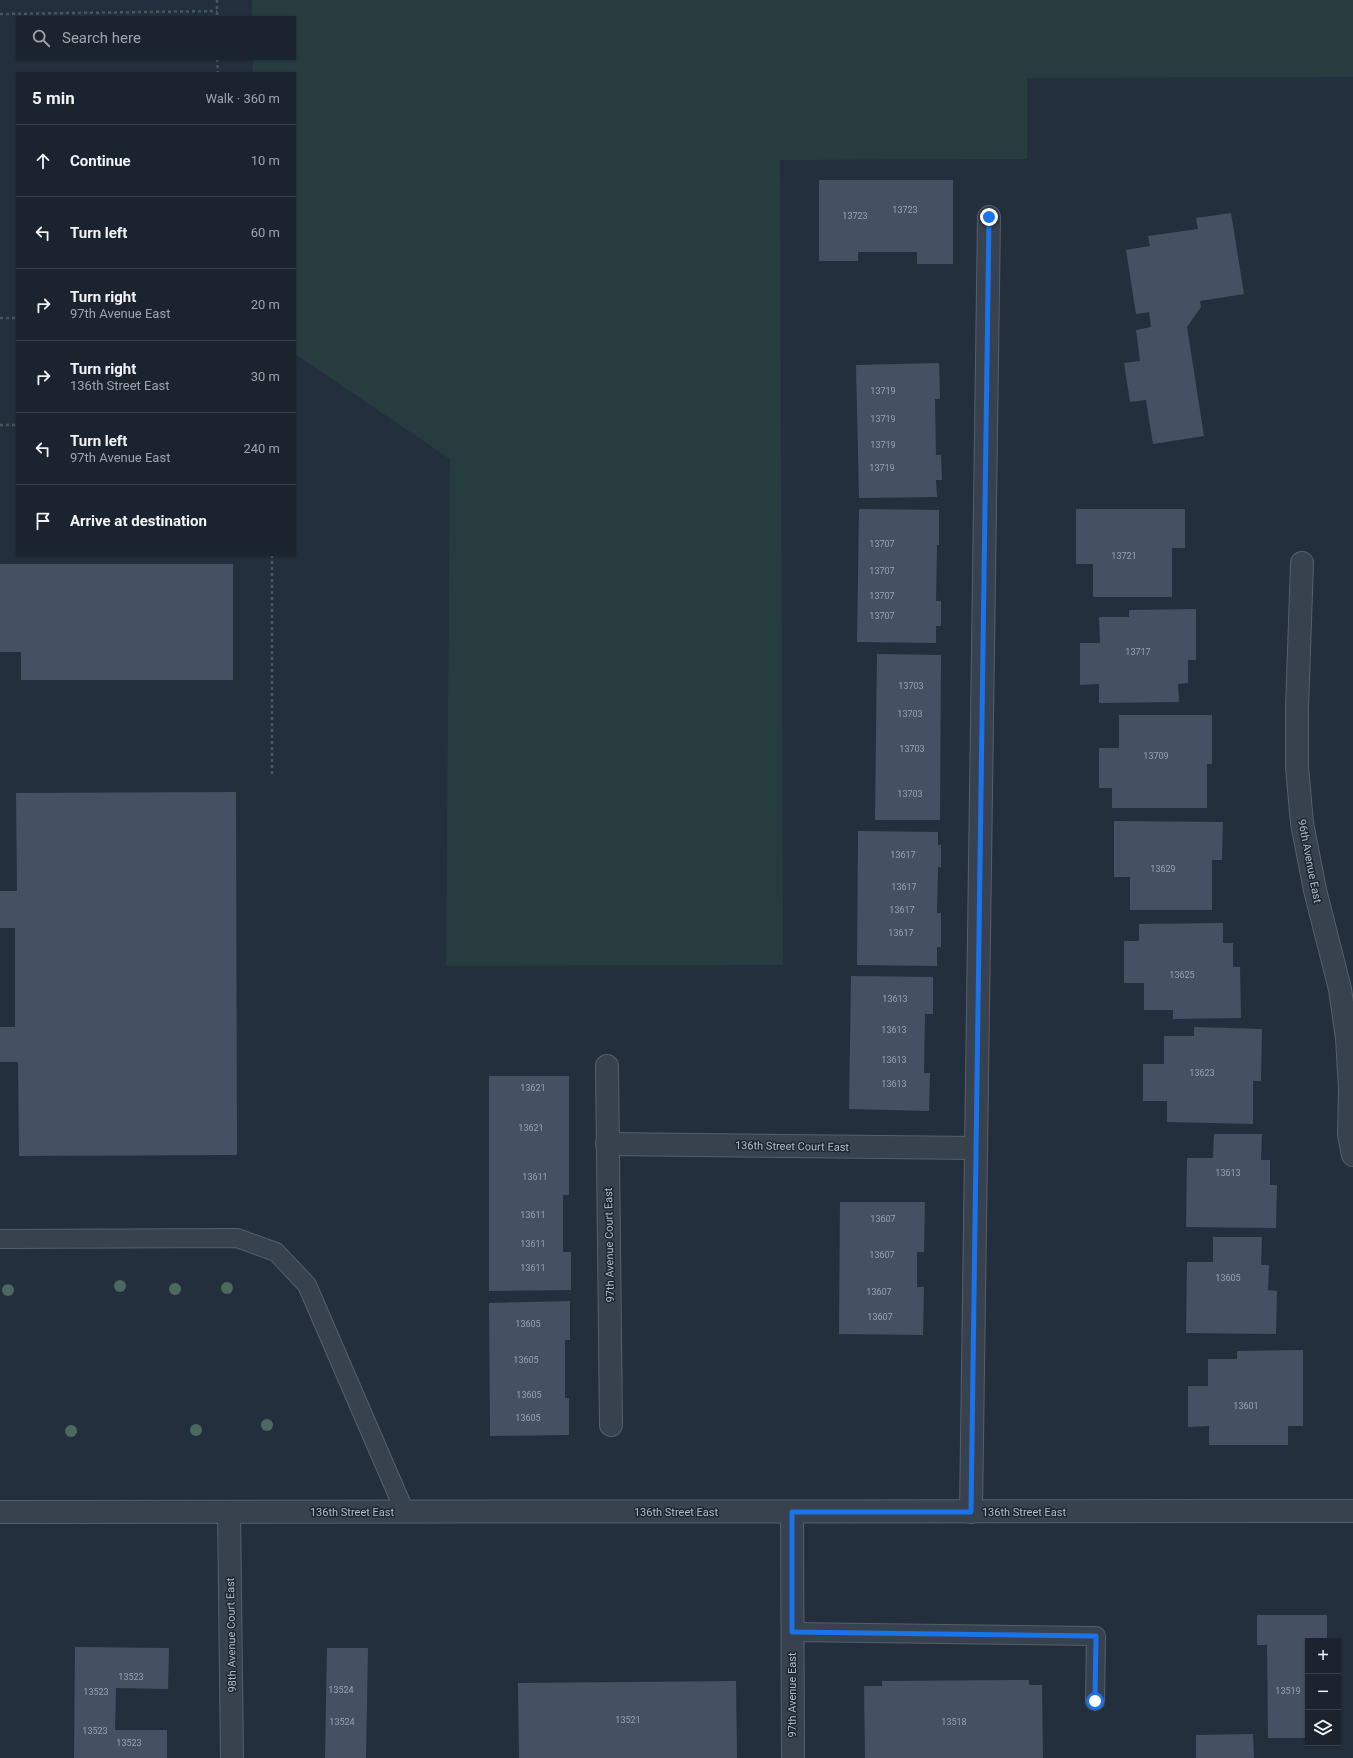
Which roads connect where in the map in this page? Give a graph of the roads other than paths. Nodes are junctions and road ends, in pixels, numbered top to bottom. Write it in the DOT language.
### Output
graph roads {
  1 [pos="989,217"];
  2 [pos="1302,563"];
  3 [pos="607,1066"];
  4 [pos="607,1144"];
  5 [pos="976,1148"];
  6 [pos="1353,1155"];
  7 [pos="0,1239"];
  8 [pos="611,1425"];
  9 [pos="1353,1511"];
  10 [pos="0,1512"];
  11 [pos="229,1512"];
  12 [pos="406,1512"];
  13 [pos="792,1512"];
  14 [pos="971,1512"];
  15 [pos="792,1632"];
  16 [pos="1095,1701"];
  17 [pos="232,1758"];
  18 [pos="793,1758"];
  1 -- 5 [label="street"];
  2 -- 6 [label="street, 96th Avenue East"];
  3 -- 4 [label="street, 97th Avenue Court East"];
  4 -- 5 [label="street, 136th Street Court East"];
  4 -- 8 [label="street, 97th Avenue Court East"];
  5 -- 14 [label="street"];
  7 -- 12 [label="lane"];
  9 -- 14 [label="street, 136th Street East"];
  10 -- 11 [label="street, 136th Street East"];
  11 -- 12 [label="street, 136th Street East"];
  11 -- 17 [label="street, 98th Avenue Court East"];
  12 -- 13 [label="street, 136th Street East"];
  13 -- 14 [label="street, 136th Street East"];
  13 -- 15 [label="street, 97th Avenue East"];
  15 -- 16 [label="lane"];
  15 -- 18 [label="street, 97th Avenue East"];
}
